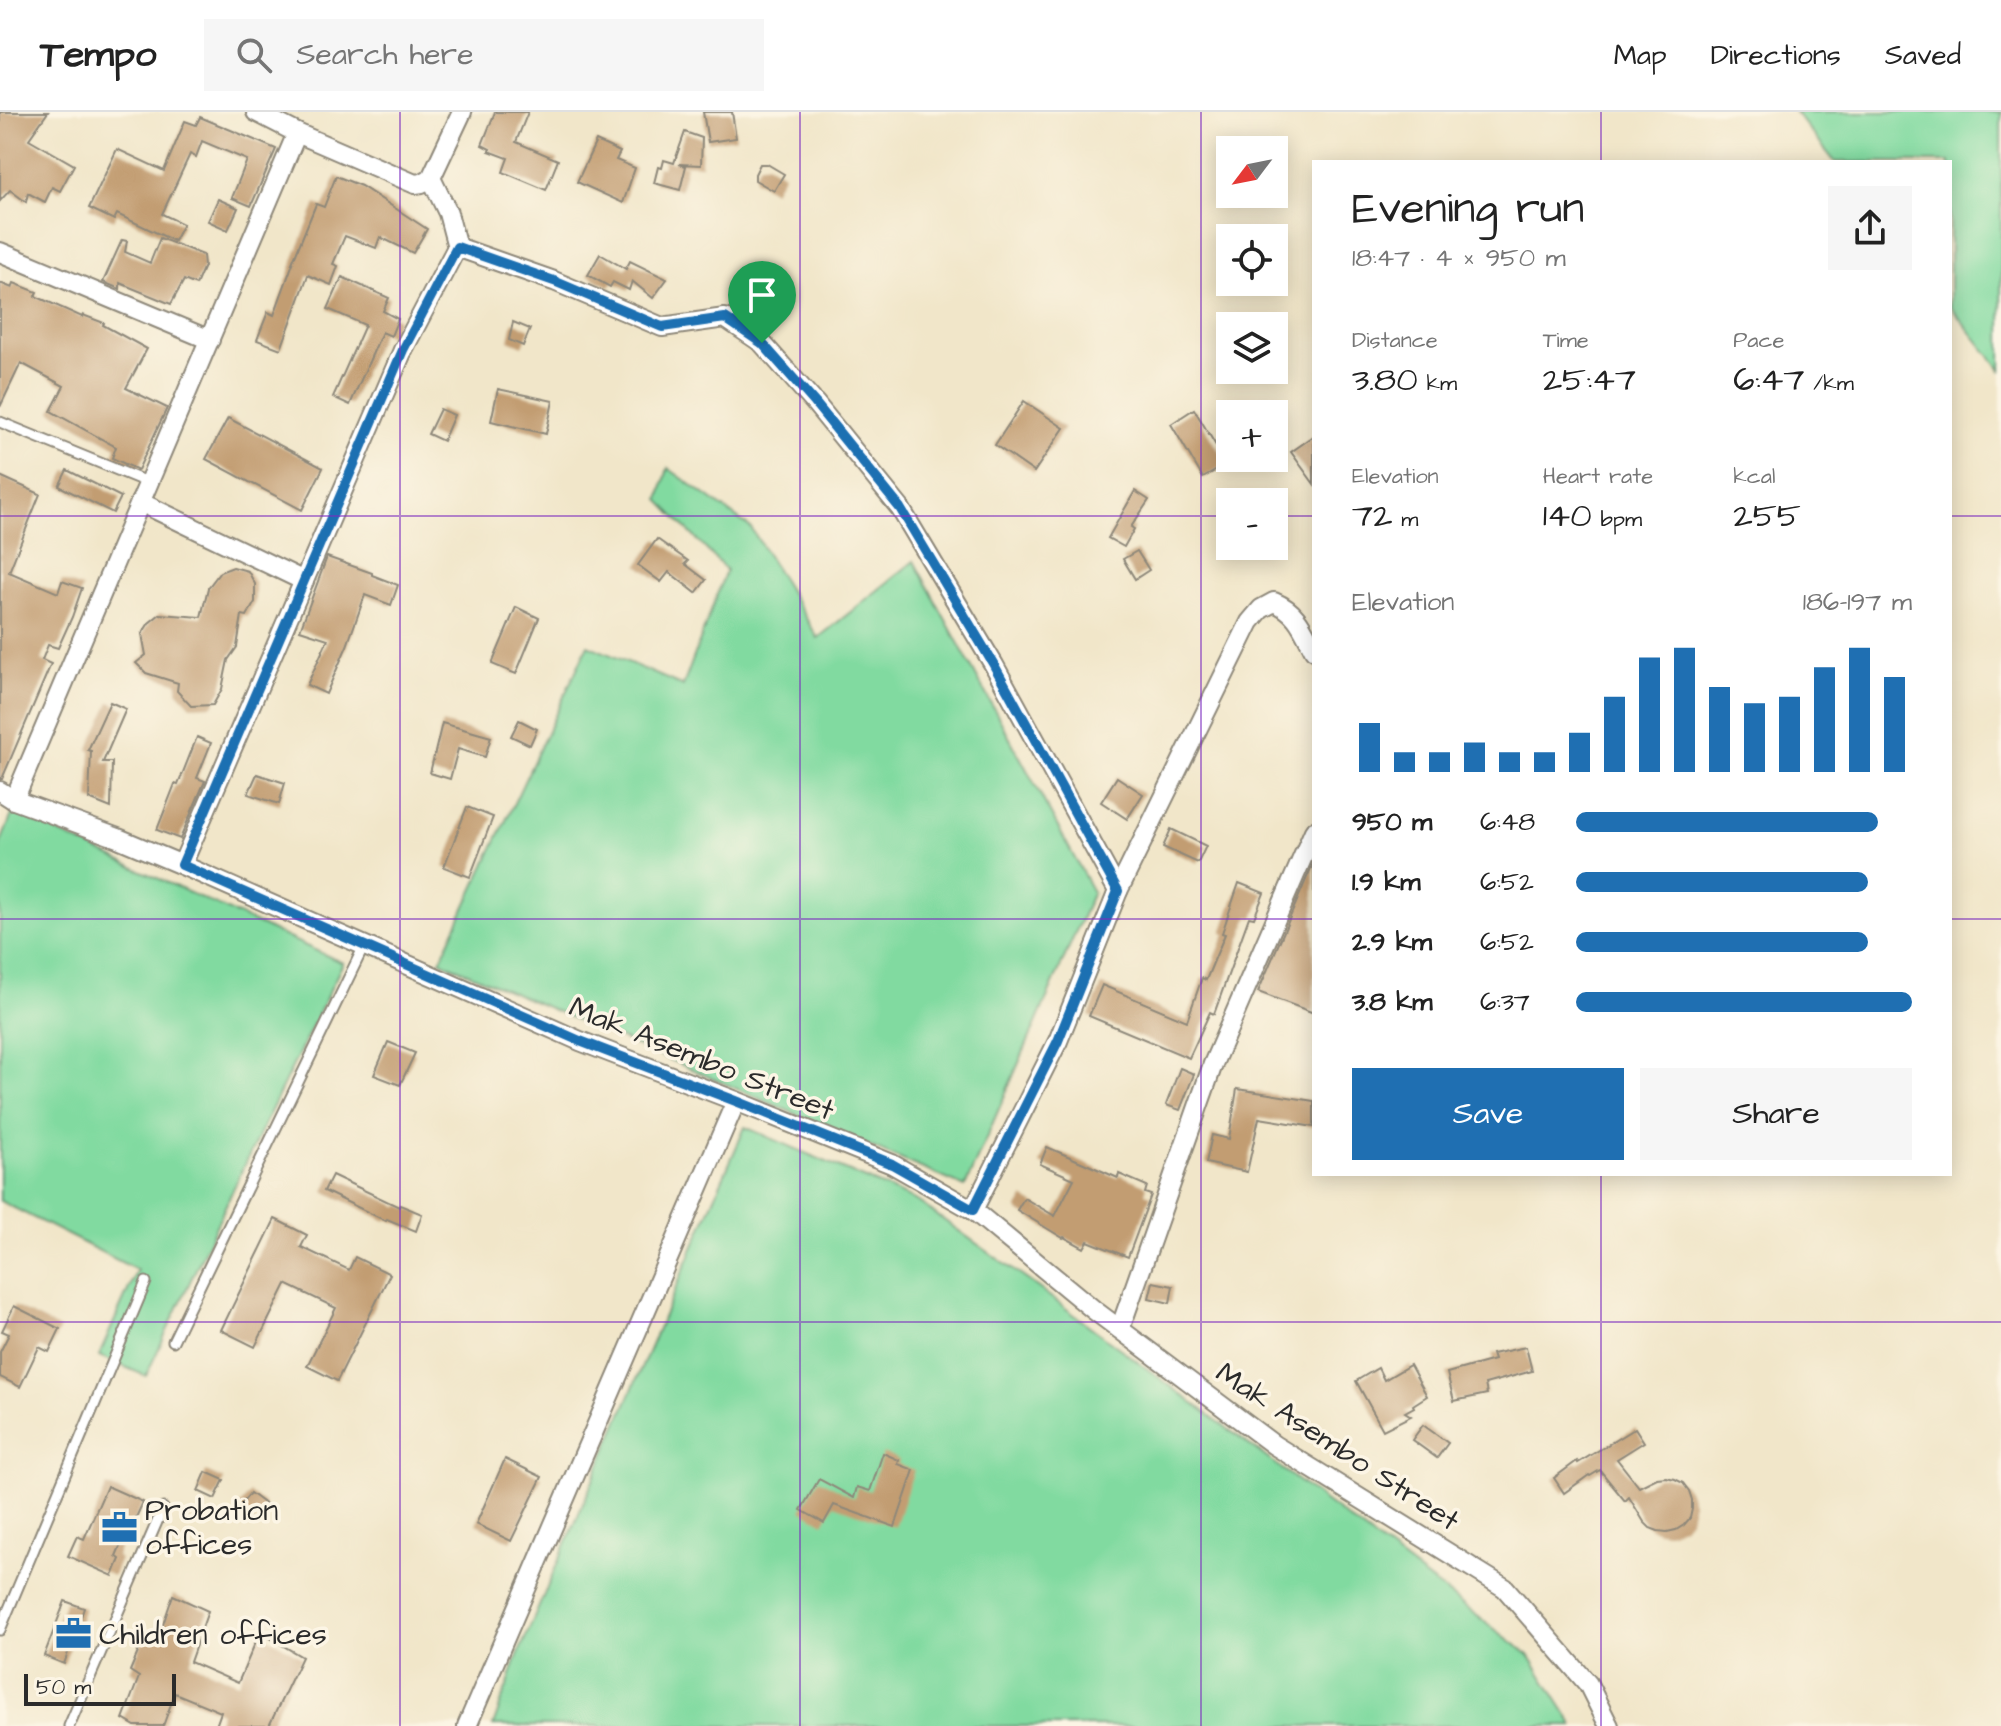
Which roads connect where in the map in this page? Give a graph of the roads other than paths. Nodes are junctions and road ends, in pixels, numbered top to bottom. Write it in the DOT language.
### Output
graph roads {
  1 [pos="256,112"];
  2 [pos="462,112"];
  3 [pos="297,133"];
  4 [pos="431,178"];
  5 [pos="457,247"];
  6 [pos="0,252"];
  7 [pos="210,340"];
  8 [pos="0,422"];
  9 [pos="149,483"];
  10 [pos="140,502"];
  11 [pos="304,581"];
  12 [pos="1312,646"];
  13 [pos="7,795"];
  14 [pos="1312,836"];
  15 [pos="182,865"];
  16 [pos="1118,891"];
  17 [pos="364,946"];
  18 [pos="736,1101"];
  19 [pos="973,1210"];
  20 [pos="146,1282"];
  21 [pos="1120,1329"];
  22 [pos="173,1341"];
  23 [pos="163,1508"];
  24 [pos="0,1630"];
  25 [pos="69,1726"];
  26 [pos="467,1726"];
  27 [pos="1609,1726"];
  1 -- 3 [label="street"];
  2 -- 4 [label="street"];
  3 -- 4 [label="street"];
  3 -- 7 [label="street"];
  4 -- 5 [label="street"];
  5 -- 11 [label="street"];
  5 -- 16 [label="street"];
  6 -- 7 [label="street"];
  7 -- 9 [label="street"];
  8 -- 9 [label="lane"];
  9 -- 10 [label="street"];
  10 -- 11 [label="street"];
  10 -- 13 [label="street"];
  11 -- 15 [label="street"];
  12 -- 16 [label="street"];
  13 -- 15 [label="street, Mak Asembo Street"];
  14 -- 21 [label="street"];
  15 -- 17 [label="street, Mak Asembo Street"];
  16 -- 19 [label="street"];
  17 -- 18 [label="street, Mak Asembo Street"];
  17 -- 22 [label="lane"];
  18 -- 19 [label="street, Mak Asembo Street"];
  18 -- 26 [label="street"];
  19 -- 21 [label="street, Mak Asembo Street"];
  20 -- 24 [label="lane"];
  21 -- 27 [label="street, Mak Asembo Street"];
  23 -- 25 [label="lane"];
}
